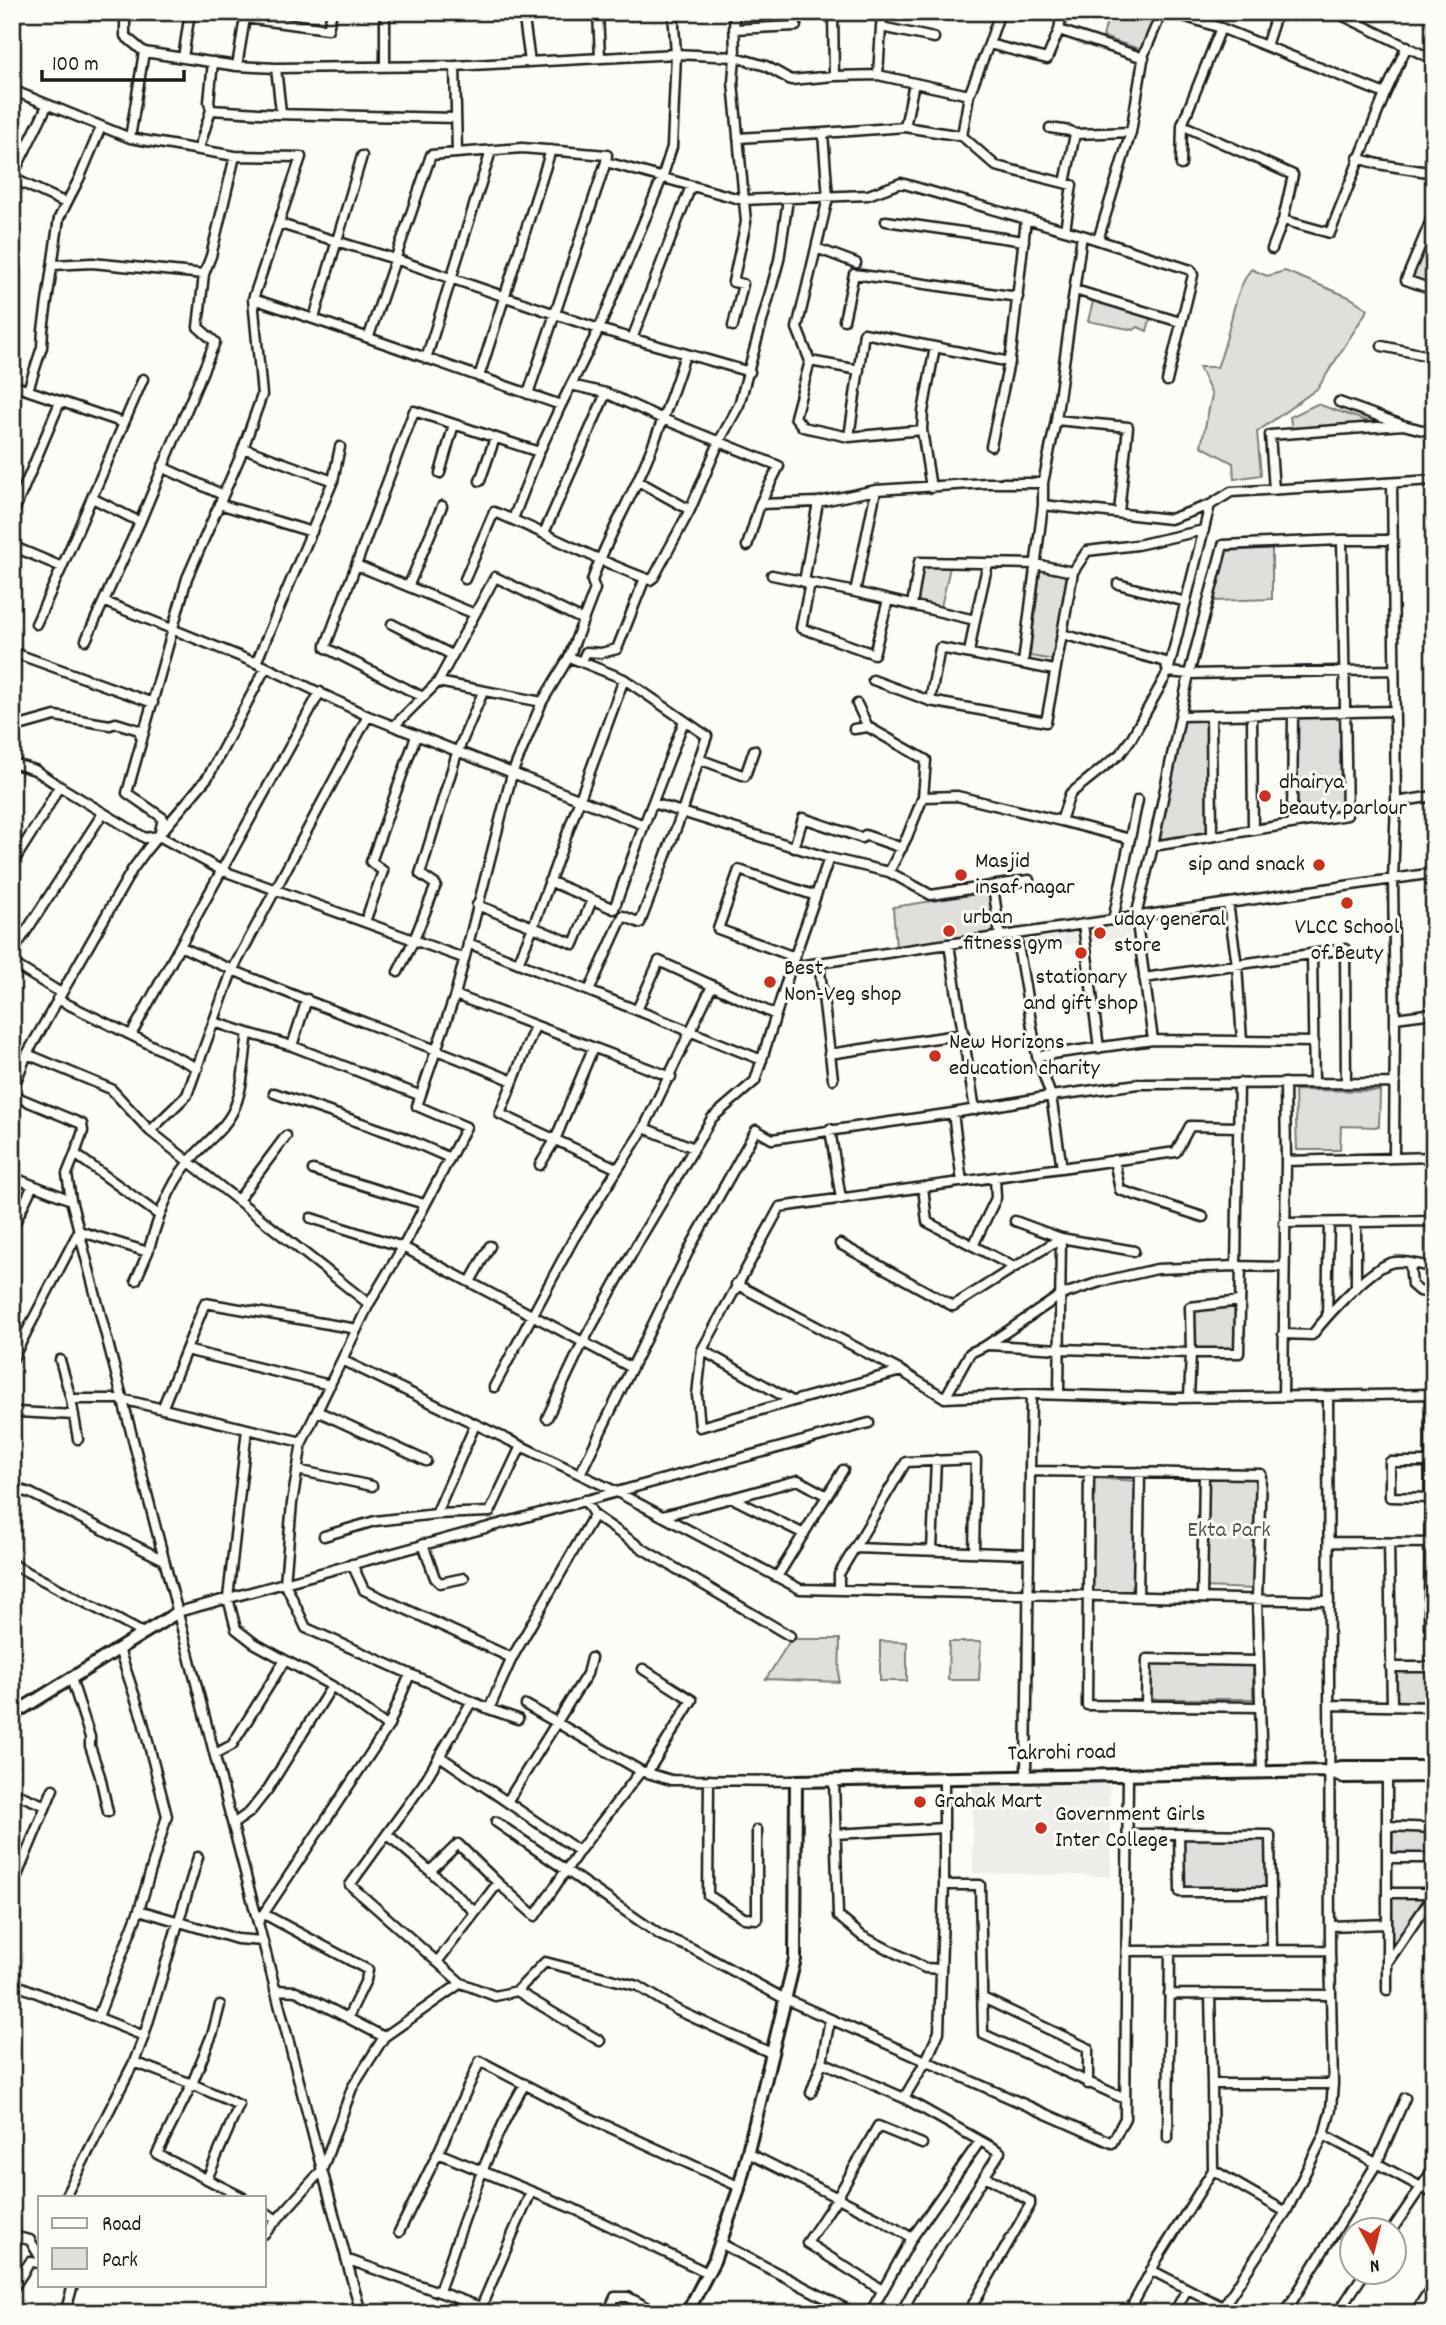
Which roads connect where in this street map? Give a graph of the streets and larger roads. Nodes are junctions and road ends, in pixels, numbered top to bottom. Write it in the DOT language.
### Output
graph roads {
  1 [pos="125,12"];
  2 [pos="190,12"];
  3 [pos="332,12"];
  4 [pos="385,12"];
  5 [pos="523,12"];
  6 [pos="598,12"];
  7 [pos="673,12"];
  8 [pos="734,12"];
  9 [pos="796,12"];
  10 [pos="833,12"];
  11 [pos="882,12"];
  12 [pos="1000,12"];
  13 [pos="1062,12"];
  14 [pos="1162,12"];
  15 [pos="1171,12"];
  16 [pos="1277,12"];
  17 [pos="1335,12"];
  18 [pos="246,15"];
  19 [pos="881,27"];
  20 [pos="1221,28"];
  21 [pos="734,29"];
  22 [pos="1059,30"];
  23 [pos="934,38"];
  24 [pos="989,44"];
  25 [pos="1266,46"];
  26 [pos="1407,46"];
  27 [pos="144,52"];
  28 [pos="676,54"];
  29 [pos="735,57"];
  30 [pos="184,58"];
  31 [pos="600,58"];
  32 [pos="1144,58"];
  33 [pos="1434,60"];
  34 [pos="213,62"];
  35 [pos="530,62"];
  36 [pos="385,65"];
  37 [pos="237,66"];
  38 [pos="455,66"];
  39 [pos="276,68"];
  40 [pos="878,75"];
  41 [pos="834,76"];
  42 [pos="914,83"];
  43 [pos="12,90"];
  44 [pos="1385,94"];
  45 [pos="969,95"];
  46 [pos="47,106"];
  47 [pos="211,110"];
  48 [pos="281,113"];
  49 [pos="456,118"];
  50 [pos="1182,125"];
  51 [pos="101,127"];
  52 [pos="905,127"];
  53 [pos="1050,128"];
  54 [pos="1131,131"];
  55 [pos="822,133"];
  56 [pos="1075,134"];
  57 [pos="962,136"];
  58 [pos="130,138"];
  59 [pos="738,138"];
  60 [pos="199,148"];
  61 [pos="551,150"];
  62 [pos="491,151"];
  63 [pos="457,153"];
  64 [pos="234,156"];
  65 [pos="362,156"];
  66 [pos="1358,158"];
  67 [pos="606,162"];
  68 [pos="1181,165"];
  69 [pos="1434,173"];
  70 [pos="12,177"];
  71 [pos="662,178"];
  72 [pos="1065,183"];
  73 [pos="691,186"];
  74 [pos="828,198"];
  75 [pos="788,199"];
  76 [pos="743,200"];
  77 [pos="66,203"];
  78 [pos="1434,213"];
  79 [pos="1026,219"];
  80 [pos="1283,220"];
  81 [pos="886,221"];
  82 [pos="280,224"];
  83 [pos="1065,230"];
  84 [pos="1082,235"];
  85 [pos="1098,240"];
  86 [pos="1024,241"];
  87 [pos="338,242"];
  88 [pos="1434,244"];
  89 [pos="1421,245"];
  90 [pos="816,248"];
  91 [pos="1272,249"];
  92 [pos="395,259"];
  93 [pos="856,263"];
  94 [pos="53,265"];
  95 [pos="204,274"];
  96 [pos="452,278"];
  97 [pos="1075,290"];
  98 [pos="1434,290"];
  99 [pos="505,297"];
  100 [pos="1018,297"];
  101 [pos="253,299"];
  102 [pos="554,312"];
  103 [pos="314,318"];
  104 [pos="844,320"];
  105 [pos="1180,322"];
  106 [pos="733,327"];
  107 [pos="598,329"];
  108 [pos="369,336"];
  109 [pos="632,339"];
  110 [pos="1382,346"];
  111 [pos="935,347"];
  112 [pos="685,355"];
  113 [pos="1434,358"];
  114 [pos="426,359"];
  115 [pos="810,361"];
  116 [pos="1010,362"];
  117 [pos="859,370"];
  118 [pos="750,372"];
  119 [pos="479,377"];
  120 [pos="142,379"];
  121 [pos="1167,381"];
  122 [pos="12,385"];
  123 [pos="571,386"];
  124 [pos="28,390"];
  125 [pos="606,393"];
  126 [pos="528,394"];
  127 [pos="60,402"];
  128 [pos="1339,402"];
  129 [pos="561,405"];
  130 [pos="663,419"];
  131 [pos="1056,420"];
  132 [pos="124,424"];
  133 [pos="454,424"];
  134 [pos="1403,425"];
  135 [pos="922,430"];
  136 [pos="1434,433"];
  137 [pos="849,437"];
  138 [pos="495,438"];
  139 [pos="720,440"];
  140 [pos="991,446"];
  141 [pos="340,447"];
  142 [pos="243,448"];
  143 [pos="539,452"];
  144 [pos="162,467"];
  145 [pos="439,473"];
  146 [pos="1434,480"];
  147 [pos="333,481"];
  148 [pos="480,481"];
  149 [pos="638,481"];
  150 [pos="1042,483"];
  151 [pos="1392,484"];
  152 [pos="930,488"];
  153 [pos="876,490"];
  154 [pos="1274,490"];
  155 [pos="223,495"];
  156 [pos="92,498"];
  157 [pos="818,502"];
  158 [pos="219,504"];
  159 [pos="760,504"];
  160 [pos="1042,505"];
  161 [pos="1210,505"];
  162 [pos="442,506"];
  163 [pos="690,510"];
  164 [pos="1119,512"];
  165 [pos="12,516"];
  166 [pos="513,519"];
  167 [pos="140,522"];
  168 [pos="1204,530"];
  169 [pos="312,533"];
  170 [pos="544,533"];
  171 [pos="1342,540"];
  172 [pos="1393,540"];
  173 [pos="12,546"];
  174 [pos="747,546"];
  175 [pos="599,561"];
  176 [pos="988,563"];
  177 [pos="1035,564"];
  178 [pos="356,565"];
  179 [pos="62,567"];
  180 [pos="1073,572"];
  181 [pos="772,576"];
  182 [pos="645,578"];
  183 [pos="466,579"];
  184 [pos="807,582"];
  185 [pos="1118,584"];
  186 [pos="410,585"];
  187 [pos="855,592"];
  188 [pos="888,600"];
  189 [pos="105,601"];
  190 [pos="1186,602"];
  191 [pos="912,605"];
  192 [pos="475,614"];
  193 [pos="583,620"];
  194 [pos="975,620"];
  195 [pos="36,624"];
  196 [pos="392,624"];
  197 [pos="171,630"];
  198 [pos="1062,634"];
  199 [pos="86,640"];
  200 [pos="12,652"];
  201 [pos="969,653"];
  202 [pos="452,655"];
  203 [pos="569,657"];
  204 [pos="582,661"];
  205 [pos="256,663"];
  206 [pos="1023,663"];
  207 [pos="267,667"];
  208 [pos="1054,670"];
  209 [pos="1394,670"];
  210 [pos="1345,671"];
  211 [pos="1168,672"];
  212 [pos="1189,674"];
  213 [pos="624,679"];
  214 [pos="873,680"];
  215 [pos="438,682"];
  216 [pos="320,692"];
  217 [pos="484,692"];
  218 [pos="421,696"];
  219 [pos="930,701"];
  220 [pos="542,702"];
  221 [pos="153,703"];
  222 [pos="857,704"];
  223 [pos="1395,711"];
  224 [pos="1345,712"];
  225 [pos="1293,713"];
  226 [pos="1252,714"];
  227 [pos="1211,715"];
  228 [pos="368,716"];
  229 [pos="1182,716"];
  230 [pos="684,720"];
  231 [pos="394,726"];
  232 [pos="12,727"];
  233 [pos="868,727"];
  234 [pos="854,729"];
  235 [pos="416,736"];
  236 [pos="142,740"];
  237 [pos="754,750"];
  238 [pos="457,752"];
  239 [pos="699,759"];
  240 [pos="12,763"];
  241 [pos="512,774"];
  242 [pos="59,786"];
  243 [pos="1434,796"];
  244 [pos="923,797"];
  245 [pos="579,798"];
  246 [pos="1138,800"];
  247 [pos="653,803"];
  248 [pos="1396,803"];
  249 [pos="103,813"];
  250 [pos="682,813"];
  251 [pos="1060,821"];
  252 [pos="1292,824"];
  253 [pos="644,825"];
  254 [pos="1253,830"];
  255 [pos="159,836"];
  256 [pos="1212,836"];
  257 [pos="1130,839"];
  258 [pos="1153,846"];
  259 [pos="794,848"];
  260 [pos="902,848"];
  261 [pos="829,859"];
  262 [pos="12,864"];
  263 [pos="220,870"];
  264 [pos="889,872"];
  265 [pos="1434,873"];
  266 [pos="1392,879"];
  267 [pos="1029,880"];
  268 [pos="549,881"];
  269 [pos="993,886"];
  270 [pos="276,889"];
  271 [pos="816,897"];
  272 [pos="592,900"];
  273 [pos="1228,903"];
  274 [pos="477,905"];
  275 [pos="614,909"];
  276 [pos="623,916"];
  277 [pos="1136,916"];
  278 [pos="1113,920"];
  279 [pos="365,922"];
  280 [pos="1083,924"];
  281 [pos="533,927"];
  282 [pos="1016,934"];
  283 [pos="1000,936"];
  284 [pos="414,940"];
  285 [pos="468,943"];
  286 [pos="949,944"];
  287 [pos="180,946"];
  288 [pos="12,953"];
  289 [pos="1312,954"];
  290 [pos="795,957"];
  291 [pos="463,958"];
  292 [pos="12,963"];
  293 [pos="518,963"];
  294 [pos="820,963"];
  295 [pos="1237,965"];
  296 [pos="791,967"];
  297 [pos="232,971"];
  298 [pos="398,972"];
  299 [pos="1144,978"];
  300 [pos="712,986"];
  301 [pos="589,991"];
  302 [pos="455,995"];
  303 [pos="59,996"];
  304 [pos="307,999"];
  305 [pos="637,1010"];
  306 [pos="1434,1013"];
  307 [pos="776,1015"];
  308 [pos="1395,1018"];
  309 [pos="214,1022"];
  310 [pos="535,1026"];
  311 [pos="690,1031"];
  312 [pos="248,1033"];
  313 [pos="964,1034"];
  314 [pos="131,1035"];
  315 [pos="1153,1040"];
  316 [pos="1242,1041"];
  317 [pos="1314,1041"];
  318 [pos="292,1046"];
  319 [pos="593,1048"];
  320 [pos="1099,1048"];
  321 [pos="437,1049"];
  322 [pos="27,1054"];
  323 [pos="829,1054"];
  324 [pos="1037,1056"];
  325 [pos="762,1059"];
  326 [pos="198,1068"];
  327 [pos="671,1077"];
  328 [pos="833,1079"];
  329 [pos="513,1081"];
  330 [pos="1239,1083"];
  331 [pos="1284,1083"];
  332 [pos="1314,1083"];
  333 [pos="1346,1083"];
  334 [pos="1395,1083"];
  335 [pos="12,1093"];
  336 [pos="274,1093"];
  337 [pos="419,1095"];
  338 [pos="1051,1096"];
  339 [pos="975,1110"];
  340 [pos="953,1113"];
  341 [pos="1238,1126"];
  342 [pos="644,1128"];
  343 [pos="830,1129"];
  344 [pos="150,1131"];
  345 [pos="286,1136"];
  346 [pos="555,1140"];
  347 [pos="694,1148"];
  348 [pos="75,1153"];
  349 [pos="1394,1157"];
  350 [pos="1434,1157"];
  351 [pos="450,1158"];
  352 [pos="1114,1160"];
  353 [pos="1286,1161"];
  354 [pos="189,1162"];
  355 [pos="540,1165"];
  356 [pos="1062,1168"];
  357 [pos="618,1169"];
  358 [pos="313,1170"];
  359 [pos="12,1177"];
  360 [pos="995,1177"];
  361 [pos="962,1182"];
  362 [pos="33,1185"];
  363 [pos="923,1187"];
  364 [pos="841,1199"];
  365 [pos="71,1200"];
  366 [pos="238,1200"];
  367 [pos="424,1204"];
  368 [pos="159,1215"];
  369 [pos="1203,1217"];
  370 [pos="311,1218"];
  371 [pos="1015,1222"];
  372 [pos="1356,1222"];
  373 [pos="1433,1222"];
  374 [pos="1284,1223"];
  375 [pos="1329,1223"];
  376 [pos="12,1229"];
  377 [pos="79,1231"];
  378 [pos="1061,1238"];
  379 [pos="840,1244"];
  380 [pos="490,1246"];
  381 [pos="972,1246"];
  382 [pos="403,1247"];
  383 [pos="1134,1251"];
  384 [pos="148,1252"];
  385 [pos="1410,1264"];
  386 [pos="1239,1266"];
  387 [pos="1014,1267"];
  388 [pos="1284,1267"];
  389 [pos="1433,1267"];
  390 [pos="136,1280"];
  391 [pos="470,1282"];
  392 [pos="736,1284"];
  393 [pos="1356,1288"];
  394 [pos="1433,1293"];
  395 [pos="1061,1295"];
  396 [pos="1240,1301"];
  397 [pos="369,1304"];
  398 [pos="533,1315"];
  399 [pos="1327,1316"];
  400 [pos="1434,1328"];
  401 [pos="357,1329"];
  402 [pos="1283,1334"];
  403 [pos="583,1342"];
  404 [pos="987,1345"];
  405 [pos="1060,1349"];
  406 [pos="186,1350"];
  407 [pos="702,1350"];
  408 [pos="1191,1353"];
  409 [pos="12,1360"];
  410 [pos="61,1360"];
  411 [pos="342,1360"];
  412 [pos="632,1368"];
  413 [pos="901,1371"];
  414 [pos="330,1385"];
  415 [pos="494,1387"];
  416 [pos="1031,1394"];
  417 [pos="1059,1394"];
  418 [pos="1432,1394"];
  419 [pos="1283,1396"];
  420 [pos="1328,1396"];
  421 [pos="945,1398"];
  422 [pos="1189,1398"];
  423 [pos="71,1399"];
  424 [pos="121,1399"];
  425 [pos="792,1401"];
  426 [pos="162,1409"];
  427 [pos="317,1411"];
  428 [pos="17,1412"];
  429 [pos="74,1415"];
  430 [pos="547,1418"];
  431 [pos="869,1423"];
  432 [pos="475,1425"];
  433 [pos="247,1429"];
  434 [pos="78,1439"];
  435 [pos="302,1442"];
  436 [pos="521,1446"];
  437 [pos="936,1460"];
  438 [pos="426,1461"];
  439 [pos="1429,1462"];
  440 [pos="298,1470"];
  441 [pos="842,1470"];
  442 [pos="1030,1471"];
  443 [pos="1089,1471"];
  444 [pos="1140,1472"];
  445 [pos="1204,1473"];
  446 [pos="580,1474"];
  447 [pos="372,1486"];
  448 [pos="12,1487"];
  449 [pos="615,1491"];
  450 [pos="827,1496"];
  451 [pos="732,1498"];
  452 [pos="1431,1498"];
  453 [pos="585,1500"];
  454 [pos="436,1514"];
  455 [pos="594,1515"];
  456 [pos="662,1516"];
  457 [pos="804,1534"];
  458 [pos="324,1536"];
  459 [pos="1329,1542"];
  460 [pos="1389,1543"];
  461 [pos="1431,1543"];
  462 [pos="423,1544"];
  463 [pos="855,1548"];
  464 [pos="932,1550"];
  465 [pos="974,1552"];
  466 [pos="1029,1554"];
  467 [pos="164,1560"];
  468 [pos="12,1564"];
  469 [pos="352,1564"];
  470 [pos="777,1577"];
  471 [pos="464,1578"];
  472 [pos="285,1583"];
  473 [pos="839,1590"];
  474 [pos="1028,1593"];
  475 [pos="1088,1595"];
  476 [pos="1138,1596"];
  477 [pos="228,1598"];
  478 [pos="1202,1598"];
  479 [pos="1257,1600"];
  480 [pos="1329,1601"];
  481 [pos="178,1612"];
  482 [pos="1434,1628"];
  483 [pos="144,1633"];
  484 [pos="790,1636"];
  485 [pos="119,1649"];
  486 [pos="512,1658"];
  487 [pos="591,1658"];
  488 [pos="285,1660"];
  489 [pos="1259,1661"];
  490 [pos="1390,1667"];
  491 [pos="1434,1667"];
  492 [pos="643,1669"];
  493 [pos="410,1674"];
  494 [pos="71,1678"];
  495 [pos="332,1686"];
  496 [pos="472,1701"];
  497 [pos="526,1705"];
  498 [pos="1146,1705"];
  499 [pos="1329,1705"];
  500 [pos="1392,1706"];
  501 [pos="1260,1707"];
  502 [pos="1434,1707"];
  503 [pos="489,1709"];
  504 [pos="12,1714"];
  505 [pos="518,1719"];
  506 [pos="557,1723"];
  507 [pos="387,1727"];
  508 [pos="215,1754"];
  509 [pos="441,1756"];
  510 [pos="1434,1767"];
  511 [pos="1329,1771"];
  512 [pos="644,1772"];
  513 [pos="1262,1772"];
  514 [pos="1128,1774"];
  515 [pos="1026,1775"];
  516 [pos="1387,1776"];
  517 [pos="1434,1776"];
  518 [pos="944,1777"];
  519 [pos="709,1780"];
  520 [pos="834,1780"];
  521 [pos="796,1781"];
  522 [pos="53,1789"];
  523 [pos="12,1792"];
  524 [pos="508,1802"];
  525 [pos="46,1806"];
  526 [pos="108,1812"];
  527 [pos="496,1822"];
  528 [pos="233,1824"];
  529 [pos="1387,1826"];
  530 [pos="944,1828"];
  531 [pos="1434,1828"];
  532 [pos="757,1830"];
  533 [pos="387,1834"];
  534 [pos="835,1834"];
  535 [pos="1128,1835"];
  536 [pos="1179,1835"];
  537 [pos="579,1851"];
  538 [pos="198,1857"];
  539 [pos="1387,1858"];
  540 [pos="1434,1858"];
  541 [pos="430,1871"];
  542 [pos="566,1873"];
  543 [pos="498,1883"];
  544 [pos="944,1885"];
  545 [pos="13,1886"];
  546 [pos="1271,1892"];
  547 [pos="1387,1893"];
  548 [pos="1434,1893"];
  549 [pos="139,1910"];
  550 [pos="475,1912"];
  551 [pos="264,1914"];
  552 [pos="179,1922"];
  553 [pos="258,1922"];
  554 [pos="1387,1924"];
  555 [pos="1330,1926"];
  556 [pos="263,1941"];
  557 [pos="1170,1950"];
  558 [pos="1272,1950"];
  559 [pos="1330,1950"];
  560 [pos="1127,1951"];
  561 [pos="437,1962"];
  562 [pos="1387,1963"];
  563 [pos="941,1969"];
  564 [pos="12,1983"];
  565 [pos="461,1983"];
  566 [pos="275,1990"];
  567 [pos="1387,1990"];
  568 [pos="517,1991"];
  569 [pos="1169,1994"];
  570 [pos="1210,1994"];
  571 [pos="1331,1995"];
  572 [pos="983,1998"];
  573 [pos="785,1999"];
  574 [pos="219,2005"];
  575 [pos="98,2017"];
  576 [pos="348,2017"];
  577 [pos="830,2019"];
  578 [pos="144,2036"];
  579 [pos="384,2037"];
  580 [pos="600,2041"];
  581 [pos="771,2053"];
  582 [pos="926,2061"];
  583 [pos="134,2062"];
  584 [pos="822,2062"];
  585 [pos="192,2084"];
  586 [pos="525,2084"];
  587 [pos="1088,2084"];
  588 [pos="1212,2084"];
  589 [pos="1333,2084"];
  590 [pos="811,2093"];
  591 [pos="904,2098"];
  592 [pos="1405,2098"];
  593 [pos="1125,2099"];
  594 [pos="1324,2135"];
  595 [pos="1168,2138"];
  596 [pos="980,2141"];
  597 [pos="922,2144"];
  598 [pos="438,2153"];
  599 [pos="748,2153"];
  600 [pos="1377,2163"];
  601 [pos="1434,2168"];
  602 [pos="322,2170"];
  603 [pos="1213,2170"];
  604 [pos="484,2172"];
  605 [pos="985,2176"];
  606 [pos="207,2179"];
  607 [pos="740,2187"];
  608 [pos="1421,2187"];
  609 [pos="531,2192"];
  610 [pos="1434,2194"];
  611 [pos="66,2196"];
  612 [pos="240,2196"];
  613 [pos="837,2198"];
  614 [pos="266,2212"];
  615 [pos="1286,2212"];
  616 [pos="1402,2216"];
  617 [pos="277,2220"];
  618 [pos="266,2232"];
  619 [pos="399,2232"];
  620 [pos="12,2236"];
  621 [pos="912,2238"];
  622 [pos="720,2244"];
  623 [pos="38,2250"];
  624 [pos="346,2259"];
  625 [pos="38,2263"];
  626 [pos="1151,2270"];
  627 [pos="708,2273"];
  628 [pos="1434,2283"];
  629 [pos="73,2286"];
  630 [pos="1356,2286"];
  631 [pos="1187,2288"];
  632 [pos="12,2290"];
  633 [pos="882,2290"];
  634 [pos="439,2291"];
  635 [pos="1288,2308"];
  636 [pos="839,2309"];
  637 [pos="1222,2310"];
  638 [pos="65,2313"];
  639 [pos="361,2313"];
  640 [pos="608,2313"];
  641 [pos="658,2313"];
  642 [pos="687,2313"];
  643 [pos="854,2313"];
  644 [pos="870,2313"];
  645 [pos="901,2313"];
  646 [pos="968,2313"];
  647 [pos="1128,2313"];
  648 [pos="1174,2313"];
  649 [pos="1338,2313"];
  650 [pos="1415,2313"];
  1 -- 27 [label="street"];
  2 -- 30 [label="street"];
  3 -- 18 [label="street"];
  4 -- 36 [label="street"];
  5 -- 35 [label="street"];
  6 -- 31 [label="street"];
  7 -- 28 [label="street"];
  8 -- 21 [label="street"];
  9 -- 21 [label="street"];
  10 -- 41 [label="street"];
  11 -- 19 [label="street"];
  12 -- 24 [label="street"];
  13 -- 22 [label="street"];
  14 -- 32 [label="street"];
  15 -- 20 [label="street"];
  16 -- 25 [label="street"];
  17 -- 26 [label="street"];
  18 -- 37 [label="street"];
  19 -- 23 [label="street"];
  19 -- 40 [label="street"];
  20 -- 25 [label="street"];
  20 -- 50 [label="street"];
  21 -- 29 [label="street"];
  22 -- 24 [label="street"];
  22 -- 32 [label="street"];
  24 -- 45 [label="street"];
  25 -- 44 [label="street"];
  26 -- 33 [label="street"];
  26 -- 44 [label="street"];
  27 -- 30 [label="street"];
  27 -- 58 [label="street"];
  28 -- 29 [label="street"];
  28 -- 31 [label="street"];
  28 -- 71 [label="street"];
  29 -- 41 [label="street"];
  29 -- 59 [label="street"];
  30 -- 34 [label="street"];
  31 -- 35 [label="street"];
  32 -- 54 [label="street"];
  34 -- 37 [label="street"];
  34 -- 47 [label="street"];
  35 -- 38 [label="street"];
  36 -- 38 [label="street"];
  36 -- 39 [label="street"];
  37 -- 39 [label="street"];
  38 -- 49 [label="street"];
  39 -- 48 [label="street"];
  40 -- 41 [label="street"];
  40 -- 42 [label="street"];
  42 -- 45 [label="street"];
  42 -- 52 [label="street"];
  43 -- 46 [label="street"];
  44 -- 66 [label="street"];
  45 -- 57 [label="street"];
  46 -- 51 [label="street"];
  46 -- 70 [label="street"];
  47 -- 48 [label="street"];
  47 -- 60 [label="street"];
  48 -- 49 [label="street"];
  49 -- 63 [label="street"];
  50 -- 68 [label="street"];
  50 -- 80 [label="street"];
  51 -- 58 [label="street"];
  51 -- 77 [label="street"];
  52 -- 55 [label="street"];
  52 -- 57 [label="street"];
  53 -- 56 [label="street"];
  54 -- 56 [label="street"];
  54 -- 85 [label="street"];
  55 -- 59 [label="street"];
  55 -- 74 [label="street"];
  56 -- 72 [label="street"];
  57 -- 72 [label="street"];
  58 -- 60 [label="street"];
  59 -- 76 [label="street"];
  60 -- 64 [label="street"];
  61 -- 62 [label="street"];
  61 -- 67 [label="street"];
  61 -- 99 [label="street"];
  62 -- 63 [label="street"];
  62 -- 96 [label="street"];
  63 -- 92 [label="street"];
  64 -- 82 [label="street"];
  64 -- 95 [label="street"];
  65 -- 87 [label="street"];
  66 -- 69 [label="street"];
  66 -- 80 [label="street"];
  67 -- 71 [label="street"];
  67 -- 102 [label="street"];
  70 -- 77 [label="street"];
  71 -- 73 [label="street"];
  71 -- 107 [label="street"];
  72 -- 83 [label="street"];
  73 -- 76 [label="street"];
  73 -- 109 [label="street"];
  74 -- 75 [label="street"];
  74 -- 79 [label="street"];
  74 -- 90 [label="street"];
  75 -- 76 [label="street"];
  75 -- 118 [label="street"];
  76 -- 106 [label="street"];
  77 -- 94 [label="street"];
  78 -- 89 [label="street"];
  79 -- 83 [label="street"];
  79 -- 86 [label="street"];
  80 -- 91 [label="street"];
  81 -- 86 [label="street"];
  82 -- 87 [label="street"];
  82 -- 101 [label="street"];
  83 -- 84 [label="street"];
  84 -- 85 [label="street"];
  84 -- 97 [label="street"];
  85 -- 105 [label="street"];
  86 -- 100 [label="street"];
  87 -- 92 [label="street"];
  87 -- 103 [label="street"];
  88 -- 89 [label="street"];
  89 -- 98 [label="street"];
  90 -- 93 [label="street"];
  90 -- 115 [label="street"];
  92 -- 96 [label="street"];
  92 -- 108 [label="street"];
  94 -- 95 [label="street"];
  94 -- 124 [label="street"];
  95 -- 144 [label="street"];
  96 -- 99 [label="street"];
  96 -- 114 [label="street"];
  97 -- 105 [label="street"];
  97 -- 131 [label="street"];
  99 -- 102 [label="street"];
  99 -- 119 [label="street"];
  100 -- 104 [label="street"];
  100 -- 116 [label="street"];
  101 -- 103 [label="street"];
  101 -- 142 [label="street"];
  102 -- 107 [label="street"];
  102 -- 126 [label="street"];
  103 -- 108 [label="street"];
  105 -- 121 [label="street"];
  107 -- 109 [label="street"];
  107 -- 123 [label="street"];
  108 -- 114 [label="street"];
  109 -- 112 [label="street"];
  110 -- 113 [label="street"];
  111 -- 116 [label="street"];
  111 -- 117 [label="street"];
  111 -- 135 [label="street"];
  112 -- 118 [label="street"];
  112 -- 130 [label="street"];
  114 -- 119 [label="street"];
  115 -- 117 [label="street"];
  115 -- 137 [label="street"];
  116 -- 140 [label="street"];
  117 -- 137 [label="street"];
  118 -- 139 [label="street"];
  119 -- 126 [label="street"];
  120 -- 132 [label="street"];
  122 -- 124 [label="street"];
  123 -- 125 [label="street"];
  123 -- 129 [label="street"];
  124 -- 127 [label="street"];
  125 -- 130 [label="street"];
  125 -- 170 [label="street"];
  126 -- 129 [label="street"];
  127 -- 132 [label="street"];
  127 -- 165 [label="street"];
  128 -- 134 [label="street"];
  129 -- 143 [label="street"];
  130 -- 139 [label="street"];
  130 -- 149 [label="street"];
  131 -- 150 [label="street"];
  131 -- 164 [label="street"];
  132 -- 156 [label="street"];
  133 -- 138 [label="street"];
  133 -- 145 [label="street"];
  133 -- 178 [label="street"];
  134 -- 136 [label="street"];
  134 -- 154 [label="street"];
  135 -- 137 [label="street"];
  135 -- 152 [label="street"];
  138 -- 143 [label="street"];
  138 -- 148 [label="street"];
  139 -- 159 [label="street"];
  139 -- 163 [label="street"];
  141 -- 147 [label="street"];
  142 -- 147 [label="street"];
  142 -- 155 [label="street"];
  143 -- 166 [label="street"];
  144 -- 155 [label="street"];
  144 -- 167 [label="street"];
  146 -- 151 [label="street"];
  147 -- 169 [label="street"];
  149 -- 163 [label="street"];
  149 -- 175 [label="street"];
  150 -- 152 [label="street"];
  150 -- 160 [label="street"];
  151 -- 154 [label="street"];
  151 -- 172 [label="street"];
  152 -- 153 [label="street"];
  153 -- 157 [label="street"];
  153 -- 187 [label="street"];
  154 -- 161 [label="street"];
  155 -- 158 [label="street"];
  156 -- 167 [label="street"];
  156 -- 179 [label="street"];
  157 -- 159 [label="street"];
  157 -- 184 [label="street"];
  158 -- 169 [label="street"];
  158 -- 197 [label="street"];
  159 -- 174 [label="street"];
  160 -- 164 [label="street"];
  160 -- 177 [label="street"];
  161 -- 164 [label="street"];
  161 -- 168 [label="street"];
  162 -- 186 [label="street"];
  163 -- 182 [label="street"];
  166 -- 170 [label="street"];
  166 -- 183 [label="street"];
  167 -- 189 [label="street"];
  168 -- 180 [label="street"];
  168 -- 190 [label="street"];
  169 -- 205 [label="street"];
  170 -- 175 [label="street"];
  171 -- 172 [label="street"];
  171 -- 210 [label="street"];
  171 -- 212 [label="street"];
  172 -- 209 [label="street"];
  173 -- 179 [label="street"];
  175 -- 182 [label="street"];
  175 -- 193 [label="street"];
  176 -- 177 [label="street"];
  176 -- 191 [label="street"];
  176 -- 194 [label="street"];
  177 -- 180 [label="street"];
  177 -- 206 [label="street"];
  178 -- 186 [label="street"];
  178 -- 218 [label="street"];
  179 -- 195 [label="street"];
  180 -- 198 [label="street"];
  181 -- 184 [label="street"];
  182 -- 204 [label="street"];
  184 -- 187 [label="street"];
  184 -- 188 [label="street"];
  185 -- 190 [label="street"];
  186 -- 192 [label="street"];
  187 -- 188 [label="street"];
  188 -- 191 [label="street"];
  189 -- 197 [label="street"];
  189 -- 199 [label="street"];
  190 -- 211 [label="street"];
  191 -- 194 [label="street"];
  192 -- 193 [label="street"];
  192 -- 202 [label="street"];
  193 -- 203 [label="street"];
  194 -- 201 [label="street"];
  196 -- 202 [label="street"];
  197 -- 205 [label="street"];
  197 -- 221 [label="street"];
  198 -- 208 [label="street"];
  198 -- 211 [label="street"];
  200 -- 221 [label="street"];
  201 -- 206 [label="street"];
  201 -- 219 [label="street"];
  202 -- 215 [label="street"];
  203 -- 204 [label="street"];
  203 -- 220 [label="street"];
  204 -- 213 [label="street"];
  205 -- 207 [label="street"];
  206 -- 208 [label="street"];
  207 -- 216 [label="street"];
  207 -- 255 [label="street"];
  208 -- 219 [label="street"];
  209 -- 210 [label="street"];
  209 -- 223 [label="street"];
  210 -- 212 [label="street"];
  210 -- 224 [label="street"];
  211 -- 212 [label="street"];
  211 -- 251 [label="street"];
  212 -- 229 [label="street"];
  213 -- 230 [label="street"];
  213 -- 245 [label="street"];
  214 -- 219 [label="street"];
  215 -- 217 [label="street"];
  215 -- 218 [label="street"];
  216 -- 228 [label="street"];
  216 -- 263 [label="street"];
  217 -- 220 [label="street"];
  217 -- 238 [label="street"];
  218 -- 231 [label="street"];
  220 -- 241 [label="street"];
  221 -- 236 [label="street"];
  222 -- 233 [label="street"];
  223 -- 224 [label="street"];
  223 -- 248 [label="street"];
  224 -- 225 [label="street"];
  224 -- 252 [label="street"];
  225 -- 226 [label="street"];
  225 -- 252 [label="street"];
  226 -- 227 [label="street"];
  226 -- 254 [label="street"];
  227 -- 229 [label="street"];
  227 -- 256 [label="street"];
  228 -- 231 [label="street"];
  228 -- 270 [label="street"];
  229 -- 258 [label="street"];
  230 -- 239 [label="street"];
  230 -- 247 [label="street"];
  231 -- 235 [label="street"];
  232 -- 236 [label="street"];
  233 -- 234 [label="street"];
  233 -- 244 [label="street"];
  235 -- 238 [label="street"];
  235 -- 279 [label="street"];
  236 -- 255 [label="street"];
  237 -- 239 [label="street"];
  238 -- 241 [label="street"];
  238 -- 284 [label="street"];
  239 -- 250 [label="street"];
  240 -- 242 [label="street"];
  241 -- 245 [label="street"];
  241 -- 274 [label="street"];
  242 -- 249 [label="street"];
  242 -- 262 [label="street"];
  243 -- 248 [label="street"];
  244 -- 251 [label="street"];
  244 -- 260 [label="street"];
  245 -- 253 [label="street"];
  245 -- 268 [label="street"];
  246 -- 257 [label="street"];
  247 -- 250 [label="street"];
  247 -- 253 [label="street"];
  248 -- 266 [label="street"];
  249 -- 255 [label="street"];
  249 -- 288 [label="street"];
  250 -- 259 [label="street"];
  250 -- 276 [label="street"];
  251 -- 257 [label="street"];
  252 -- 254 [label="street"];
  253 -- 275 [label="street"];
  254 -- 256 [label="street"];
  255 -- 263 [label="street"];
  255 -- 303 [label="street"];
  256 -- 258 [label="street"];
  257 -- 278 [label="street"];
  258 -- 277 [label="street"];
  259 -- 260 [label="street"];
  259 -- 261 [label="street"];
  260 -- 264 [label="street"];
  261 -- 264 [label="street"];
  261 -- 271 [label="street"];
  263 -- 270 [label="street"];
  263 -- 287 [label="street"];
  264 -- 269 [label="street"];
  265 -- 266 [label="street"];
  266 -- 273 [label="street"];
  266 -- 308 [label="street"];
  267 -- 269 [label="street"];
  268 -- 272 [label="street"];
  268 -- 281 [label="street"];
  269 -- 283 [label="street"];
  270 -- 279 [label="street"];
  270 -- 297 [label="street"];
  271 -- 290 [label="street"];
  271 -- 290 [label="street"];
  272 -- 275 [label="street"];
  272 -- 281 [label="street"];
  273 -- 277 [label="street"];
  273 -- 295 [label="street"];
  274 -- 281 [label="street"];
  274 -- 285 [label="street"];
  275 -- 276 [label="street"];
  276 -- 301 [label="street"];
  277 -- 278 [label="street"];
  277 -- 299 [label="street"];
  278 -- 280 [label="street"];
  279 -- 284 [label="street"];
  280 -- 282 [label="street"];
  280 -- 320 [label="street"];
  281 -- 293 [label="street"];
  282 -- 283 [label="street"];
  282 -- 324 [label="street"];
  283 -- 286 [label="street"];
  284 -- 291 [label="street"];
  284 -- 298 [label="street"];
  285 -- 291 [label="street"];
  285 -- 293 [label="street"];
  286 -- 294 [label="street"];
  286 -- 313 [label="street"];
  287 -- 297 [label="street"];
  287 -- 314 [label="street"];
  289 -- 295 [label="street"];
  289 -- 317 [label="street"];
  289 -- 333 [label="street"];
  290 -- 296 [label="street"];
  291 -- 302 [label="street"];
  292 -- 303 [label="street"];
  293 -- 301 [label="street"];
  294 -- 296 [label="street"];
  294 -- 323 [label="street"];
  295 -- 299 [label="street"];
  295 -- 316 [label="street"];
  296 -- 307 [label="street"];
  297 -- 304 [label="street"];
  297 -- 309 [label="street"];
  299 -- 315 [label="street"];
  300 -- 305 [label="street"];
  300 -- 307 [label="street"];
  300 -- 311 [label="street"];
  301 -- 305 [label="street"];
  302 -- 310 [label="street"];
  302 -- 321 [label="street"];
  303 -- 314 [label="street"];
  303 -- 322 [label="street"];
  304 -- 318 [label="street"];
  304 -- 321 [label="street"];
  305 -- 311 [label="street"];
  306 -- 308 [label="street"];
  307 -- 325 [label="street"];
  308 -- 334 [label="street"];
  309 -- 312 [label="street"];
  309 -- 326 [label="street"];
  310 -- 319 [label="street"];
  310 -- 329 [label="street"];
  311 -- 325 [label="street"];
  311 -- 327 [label="street"];
  312 -- 318 [label="street"];
  312 -- 354 [label="street"];
  313 -- 323 [label="street"];
  313 -- 339 [label="street"];
  314 -- 326 [label="street"];
  315 -- 316 [label="street"];
  315 -- 320 [label="street"];
  316 -- 317 [label="street"];
  317 -- 332 [label="street"];
  318 -- 337 [label="street"];
  319 -- 327 [label="street"];
  319 -- 346 [label="street"];
  320 -- 324 [label="street"];
  321 -- 329 [label="street"];
  321 -- 337 [label="street"];
  322 -- 335 [label="street"];
  322 -- 344 [label="street"];
  323 -- 328 [label="street"];
  324 -- 338 [label="street"];
  325 -- 347 [label="street"];
  326 -- 344 [label="street"];
  327 -- 342 [label="street"];
  329 -- 346 [label="street"];
  330 -- 331 [label="street"];
  330 -- 338 [label="street"];
  330 -- 341 [label="street"];
  331 -- 332 [label="street"];
  331 -- 353 [label="street"];
  332 -- 333 [label="street"];
  333 -- 334 [label="street"];
  334 -- 349 [label="street"];
  335 -- 348 [label="street"];
  336 -- 351 [label="street"];
  337 -- 351 [label="street"];
  338 -- 339 [label="street"];
  338 -- 356 [label="street"];
  339 -- 340 [label="street"];
  340 -- 343 [label="street"];
  340 -- 361 [label="street"];
  341 -- 352 [label="street"];
  341 -- 386 [label="street"];
  342 -- 347 [label="street"];
  342 -- 357 [label="street"];
  343 -- 364 [label="street"];
  343 -- 412 [label="street"];
  344 -- 354 [label="street"];
  345 -- 366 [label="street"];
  346 -- 355 [label="street"];
  346 -- 357 [label="street"];
  347 -- 403 [label="street"];
  348 -- 365 [label="street"];
  348 -- 368 [label="street"];
  349 -- 350 [label="street"];
  349 -- 353 [label="street"];
  351 -- 367 [label="street"];
  352 -- 356 [label="street"];
  352 -- 369 [label="street"];
  353 -- 374 [label="street"];
  354 -- 366 [label="street"];
  354 -- 368 [label="street"];
  356 -- 360 [label="street"];
  357 -- 398 [label="street"];
  358 -- 367 [label="street"];
  359 -- 362 [label="street"];
  360 -- 361 [label="street"];
  360 -- 381 [label="street"];
  361 -- 363 [label="street"];
  362 -- 365 [label="street"];
  362 -- 376 [label="street"];
  363 -- 364 [label="street"];
  363 -- 381 [label="street"];
  364 -- 392 [label="street"];
  365 -- 377 [label="street"];
  366 -- 397 [label="street"];
  367 -- 382 [label="street"];
  368 -- 384 [label="street"];
  370 -- 382 [label="street"];
  371 -- 378 [label="street"];
  372 -- 373 [label="street"];
  372 -- 375 [label="street"];
  372 -- 393 [label="street"];
  373 -- 389 [label="street"];
  374 -- 375 [label="street"];
  374 -- 388 [label="street"];
  375 -- 399 [label="street"];
  377 -- 384 [label="street"];
  377 -- 409 [label="street"];
  377 -- 424 [label="street"];
  378 -- 383 [label="street"];
  378 -- 387 [label="street"];
  378 -- 395 [label="street"];
  379 -- 387 [label="street"];
  380 -- 391 [label="street"];
  381 -- 387 [label="street"];
  382 -- 391 [label="street"];
  382 -- 397 [label="street"];
  384 -- 390 [label="street"];
  385 -- 389 [label="street"];
  385 -- 393 [label="street"];
  385 -- 394 [label="street"];
  386 -- 388 [label="street"];
  386 -- 395 [label="street"];
  386 -- 396 [label="street"];
  388 -- 402 [label="street"];
  389 -- 394 [label="street"];
  391 -- 398 [label="street"];
  392 -- 407 [label="street"];
  392 -- 413 [label="street"];
  393 -- 399 [label="street"];
  394 -- 400 [label="street"];
  395 -- 404 [label="street"];
  395 -- 405 [label="street"];
  396 -- 408 [label="street"];
  396 -- 408 [label="street"];
  397 -- 401 [label="street"];
  398 -- 403 [label="street"];
  398 -- 415 [label="street"];
  399 -- 402 [label="street"];
  401 -- 406 [label="street"];
  401 -- 411 [label="street"];
  402 -- 419 [label="street"];
  403 -- 412 [label="street"];
  403 -- 430 [label="street"];
  404 -- 405 [label="street"];
  404 -- 421 [label="street"];
  405 -- 408 [label="street"];
  405 -- 417 [label="street"];
  406 -- 414 [label="street"];
  406 -- 426 [label="street"];
  407 -- 425 [label="street"];
  407 -- 425 [label="street"];
  408 -- 422 [label="street"];
  410 -- 423 [label="street"];
  411 -- 414 [label="street"];
  411 -- 432 [label="street"];
  412 -- 446 [label="street"];
  413 -- 421 [label="street"];
  413 -- 425 [label="street"];
  414 -- 427 [label="street"];
  416 -- 417 [label="street"];
  416 -- 421 [label="street"];
  416 -- 442 [label="street"];
  417 -- 422 [label="street"];
  418 -- 420 [label="street"];
  418 -- 439 [label="street"];
  419 -- 420 [label="street"];
  419 -- 422 [label="street"];
  420 -- 459 [label="street"];
  423 -- 424 [label="street"];
  423 -- 429 [label="street"];
  424 -- 426 [label="street"];
  424 -- 467 [label="street"];
  426 -- 433 [label="street"];
  427 -- 435 [label="street"];
  427 -- 438 [label="street"];
  428 -- 429 [label="street"];
  429 -- 434 [label="street"];
  431 -- 449 [label="street"];
  432 -- 436 [label="street"];
  432 -- 454 [label="street"];
  433 -- 435 [label="street"];
  433 -- 477 [label="street"];
  435 -- 440 [label="street"];
  436 -- 446 [label="street"];
  436 -- 454 [label="street"];
  437 -- 463 [label="street"];
  437 -- 464 [label="street"];
  437 -- 465 [label="street"];
  439 -- 452 [label="street"];
  439 -- 452 [label="street"];
  440 -- 447 [label="street"];
  440 -- 472 [label="street"];
  441 -- 450 [label="street"];
  442 -- 443 [label="street"];
  442 -- 466 [label="street"];
  443 -- 444 [label="street"];
  443 -- 475 [label="street"];
  444 -- 445 [label="street"];
  444 -- 476 [label="street"];
  445 -- 478 [label="street"];
  445 -- 479 [label="street"];
  446 -- 449 [label="street"];
  448 -- 467 [label="street"];
  449 -- 453 [label="street"];
  449 -- 456 [label="street"];
  450 -- 451 [label="street"];
  450 -- 457 [label="street"];
  451 -- 456 [label="street"];
  451 -- 457 [label="street"];
  452 -- 461 [label="street"];
  453 -- 455 [label="street"];
  453 -- 462 [label="street"];
  454 -- 458 [label="street"];
  455 -- 484 [label="street"];
  455 -- 486 [label="street"];
  456 -- 470 [label="street"];
  457 -- 470 [label="street"];
  459 -- 460 [label="street"];
  459 -- 480 [label="street"];
  460 -- 461 [label="street"];
  460 -- 490 [label="street"];
  461 -- 482 [label="street"];
  462 -- 469 [label="street"];
  462 -- 471 [label="street"];
  463 -- 464 [label="street"];
  463 -- 473 [label="street"];
  464 -- 465 [label="street"];
  465 -- 466 [label="street"];
  466 -- 474 [label="street"];
  467 -- 481 [label="street"];
  468 -- 483 [label="street"];
  469 -- 472 [label="street"];
  469 -- 486 [label="street"];
  470 -- 473 [label="street"];
  472 -- 477 [label="street"];
  472 -- 493 [label="street"];
  473 -- 474 [label="street"];
  474 -- 475 [label="street"];
  474 -- 515 [label="street"];
  475 -- 476 [label="street"];
  475 -- 498 [label="street"];
  476 -- 478 [label="street"];
  477 -- 481 [label="street"];
  477 -- 488 [label="street"];
  478 -- 479 [label="street"];
  479 -- 480 [label="street"];
  479 -- 489 [label="street"];
  480 -- 499 [label="street"];
  481 -- 483 [label="street"];
  481 -- 508 [label="street"];
  483 -- 485 [label="street"];
  485 -- 494 [label="street"];
  485 -- 549 [label="street"];
  486 -- 503 [label="street"];
  487 -- 506 [label="street"];
  488 -- 495 [label="street"];
  488 -- 508 [label="street"];
  489 -- 498 [label="street"];
  489 -- 501 [label="street"];
  490 -- 491 [label="street"];
  490 -- 500 [label="street"];
  492 -- 512 [label="street"];
  493 -- 496 [label="street"];
  493 -- 507 [label="street"];
  494 -- 504 [label="street"];
  494 -- 526 [label="street"];
  495 -- 507 [label="street"];
  495 -- 528 [label="street"];
  496 -- 503 [label="street"];
  496 -- 509 [label="street"];
  497 -- 506 [label="street"];
  498 -- 501 [label="street"];
  499 -- 500 [label="street"];
  499 -- 511 [label="street"];
  500 -- 502 [label="street"];
  501 -- 513 [label="street"];
  503 -- 505 [label="street"];
  506 -- 512 [label="street"];
  506 -- 524 [label="street"];
  507 -- 551 [label="street"];
  508 -- 528 [label="street"];
  509 -- 524 [label="street"];
  509 -- 533 [label="street"];
  510 -- 511 [label="street"];
  511 -- 513 [label="street, Takrohi road"];
  511 -- 516 [label="street"];
  511 -- 555 [label="street"];
  512 -- 519 [label="street"];
  512 -- 537 [label="street"];
  513 -- 514 [label="street, Takrohi road"];
  514 -- 515 [label="street, Takrohi road"];
  514 -- 535 [label="street"];
  515 -- 518 [label="street, Takrohi road"];
  516 -- 517 [label="street"];
  516 -- 529 [label="street"];
  518 -- 520 [label="street, Takrohi road"];
  518 -- 530 [label="street"];
  519 -- 521 [label="street"];
  519 -- 532 [label="street"];
  520 -- 521 [label="street, Takrohi road"];
  520 -- 534 [label="street"];
  521 -- 573 [label="street"];
  522 -- 525 [label="street"];
  523 -- 525 [label="street"];
  524 -- 537 [label="street"];
  525 -- 545 [label="street"];
  527 -- 542 [label="street"];
  528 -- 553 [label="street"];
  529 -- 531 [label="street"];
  529 -- 539 [label="street"];
  530 -- 534 [label="street"];
  530 -- 544 [label="street"];
  533 -- 541 [label="street"];
  533 -- 561 [label="street"];
  534 -- 563 [label="street"];
  535 -- 536 [label="street"];
  535 -- 560 [label="street"];
  536 -- 546 [label="street"];
  536 -- 546 [label="street"];
  537 -- 542 [label="street"];
  538 -- 552 [label="street"];
  539 -- 540 [label="street"];
  539 -- 547 [label="street"];
  541 -- 543 [label="street"];
  541 -- 550 [label="street"];
  542 -- 543 [label="street"];
  542 -- 573 [label="street"];
  543 -- 550 [label="street"];
  544 -- 563 [label="street"];
  544 -- 572 [label="street"];
  546 -- 558 [label="street"];
  547 -- 548 [label="street"];
  547 -- 554 [label="street"];
  548 -- 562 [label="street"];
  549 -- 552 [label="street"];
  549 -- 575 [label="street"];
  550 -- 561 [label="street"];
  551 -- 553 [label="street"];
  551 -- 576 [label="street"];
  552 -- 556 [label="street"];
  552 -- 578 [label="street"];
  553 -- 556 [label="street"];
  554 -- 555 [label="street"];
  554 -- 562 [label="street"];
  555 -- 559 [label="street"];
  556 -- 566 [label="street"];
  557 -- 558 [label="street"];
  557 -- 560 [label="street"];
  557 -- 569 [label="street"];
  558 -- 559 [label="street"];
  559 -- 571 [label="street"];
  560 -- 593 [label="street"];
  561 -- 565 [label="street"];
  562 -- 567 [label="street"];
  563 -- 582 [label="street"];
  564 -- 575 [label="street"];
  565 -- 568 [label="street"];
  565 -- 579 [label="street"];
  566 -- 576 [label="street"];
  566 -- 602 [label="street"];
  568 -- 580 [label="street"];
  568 -- 581 [label="street"];
  569 -- 570 [label="street"];
  569 -- 595 [label="street"];
  570 -- 571 [label="street"];
  570 -- 588 [label="street"];
  571 -- 589 [label="street"];
  572 -- 587 [label="street"];
  572 -- 587 [label="street"];
  573 -- 577 [label="street"];
  573 -- 581 [label="street"];
  574 -- 585 [label="street"];
  575 -- 578 [label="street"];
  576 -- 579 [label="street"];
  577 -- 582 [label="street"];
  577 -- 584 [label="street"];
  578 -- 583 [label="street"];
  579 -- 602 [label="street"];
  581 -- 599 [label="street"];
  582 -- 591 [label="street"];
  582 -- 593 [label="street"];
  583 -- 585 [label="street"];
  583 -- 611 [label="street"];
  584 -- 590 [label="street"];
  584 -- 591 [label="street"];
  585 -- 606 [label="street"];
  585 -- 606 [label="street"];
  586 -- 598 [label="street"];
  586 -- 604 [label="street"];
  586 -- 607 [label="street"];
  587 -- 593 [label="street"];
  588 -- 589 [label="street"];
  588 -- 603 [label="street"];
  589 -- 594 [label="street"];
  591 -- 596 [label="street"];
  592 -- 600 [label="street"];
  594 -- 600 [label="street"];
  594 -- 615 [label="street"];
  596 -- 605 [label="street"];
  596 -- 621 [label="street"];
  597 -- 613 [label="street"];
  598 -- 604 [label="street"];
  598 -- 619 [label="street"];
  599 -- 607 [label="street"];
  599 -- 613 [label="street"];
  600 -- 608 [label="street"];
  600 -- 635 [label="street"];
  601 -- 608 [label="street"];
  602 -- 617 [label="street"];
  602 -- 624 [label="street"];
  603 -- 615 [label="street"];
  603 -- 626 [label="street"];
  604 -- 609 [label="street"];
  604 -- 634 [label="street"];
  605 -- 645 [label="street"];
  605 -- 646 [label="street"];
  606 -- 612 [label="street"];
  607 -- 622 [label="street"];
  608 -- 610 [label="street"];
  608 -- 616 [label="street"];
  609 -- 627 [label="street"];
  609 -- 634 [label="street"];
  613 -- 621 [label="street"];
  613 -- 633 [label="street"];
  614 -- 617 [label="street"];
  615 -- 637 [label="street"];
  617 -- 618 [label="street"];
  620 -- 623 [label="street"];
  621 -- 633 [label="street"];
  622 -- 627 [label="street"];
  622 -- 636 [label="street"];
  624 -- 634 [label="street"];
  624 -- 639 [label="street"];
  625 -- 632 [label="street"];
  626 -- 631 [label="street"];
  626 -- 647 [label="street"];
  627 -- 642 [label="street"];
  628 -- 650 [label="street"];
  629 -- 638 [label="street"];
  630 -- 649 [label="street"];
  631 -- 637 [label="street"];
  631 -- 648 [label="street"];
  633 -- 644 [label="street"];
  636 -- 643 [label="street"];
  640 -- 641 [label="street"];
}
